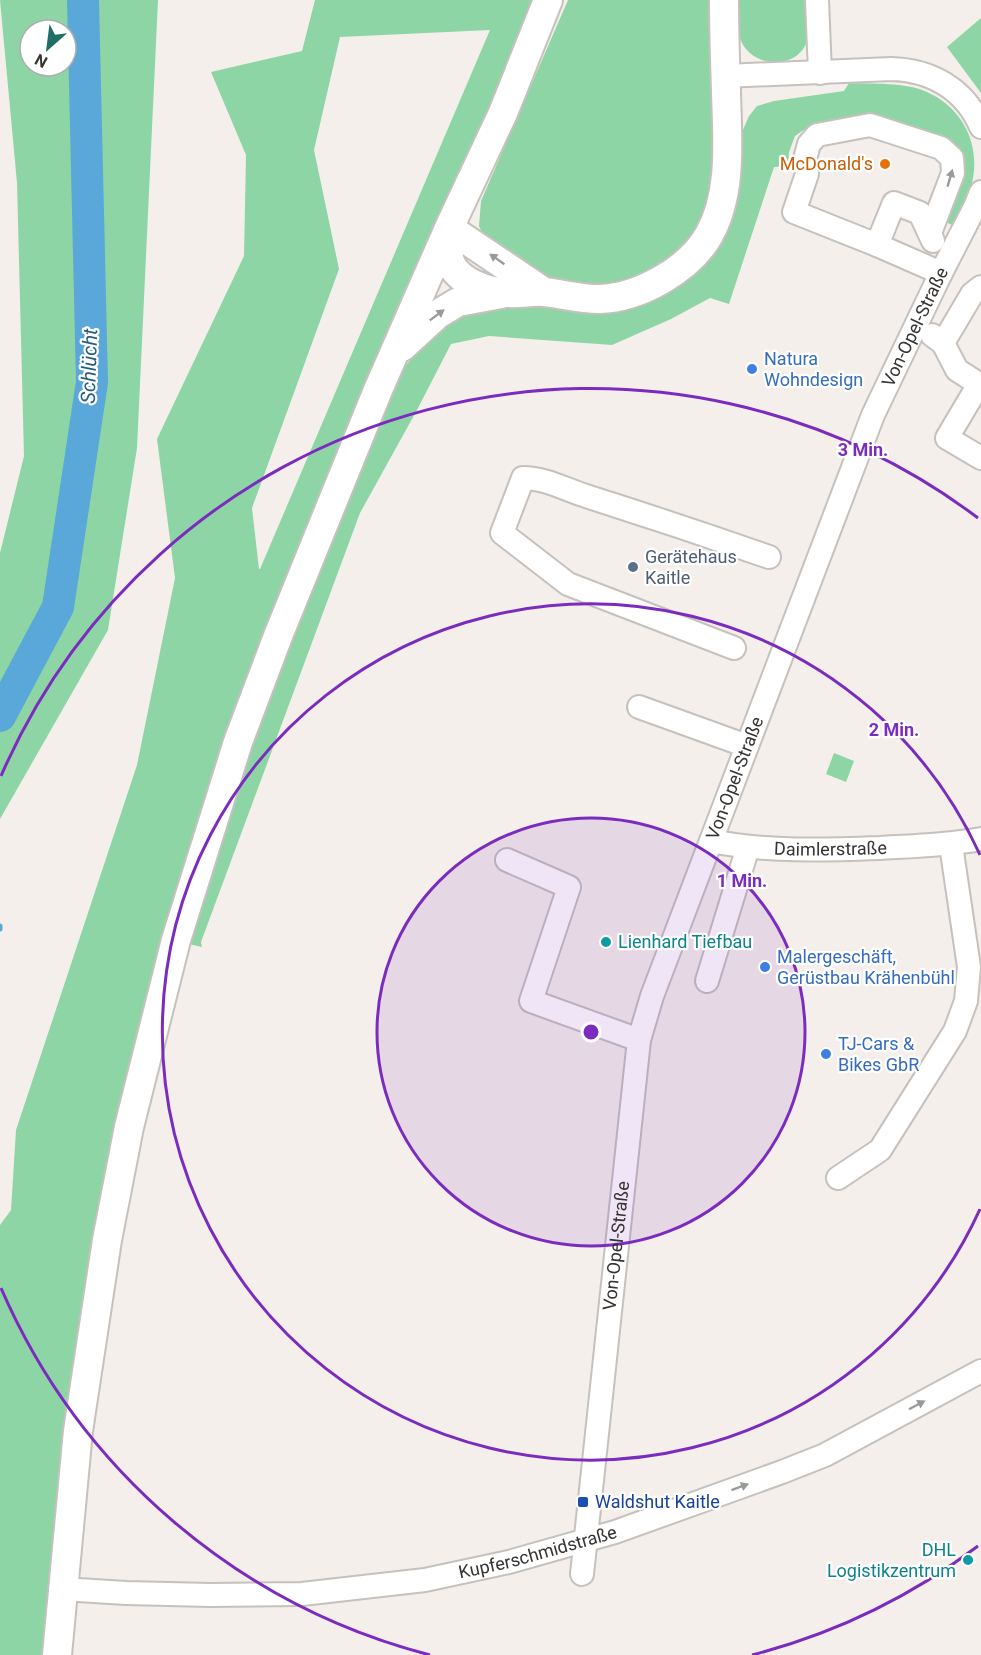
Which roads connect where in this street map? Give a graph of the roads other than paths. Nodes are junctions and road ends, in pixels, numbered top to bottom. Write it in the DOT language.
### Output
graph roads {
  1 [pos="548,0"];
  2 [pos="724,0"];
  3 [pos="818,0"];
  4 [pos="820,73"];
  5 [pos="725,76"];
  6 [pos="981,127"];
  7 [pos="981,192"];
  8 [pos="974,225"];
  9 [pos="449,228"];
  10 [pos="930,233"];
  11 [pos="877,245"];
  12 [pos="943,270"];
  13 [pos="981,286"];
  14 [pos="544,292"];
  15 [pos="507,293"];
  16 [pos="917,324"];
  17 [pos="943,343"];
  18 [pos="394,354"];
  19 [pos="981,458"];
  20 [pos="769,557"];
  21 [pos="734,648"];
  22 [pos="639,707"];
  23 [pos="747,746"];
  24 [pos="981,840"];
  25 [pos="711,841"];
  26 [pos="951,845"];
  27 [pos="748,847"];
  28 [pos="507,860"];
  29 [pos="707,981"];
  30 [pos="639,1040"];
  31 [pos="838,1178"];
  32 [pos="981,1371"];
  33 [pos="586,1540"];
  34 [pos="582,1574"];
  35 [pos="62,1589"];
  36 [pos="57,1655"];
  1 -- 9 [label="main road"];
  2 -- 5 [label="main road"];
  3 -- 4 [label="street"];
  4 -- 5 [label="street"];
  4 -- 6 [label="street"];
  5 -- 14 [label="main road"];
  7 -- 8 [label="street, Von-Opel-Straße"];
  8 -- 12 [label="street, Von-Opel-Straße"];
  14 -- 9 [label="main road, one-way"];
  9 -- 15 [label="main road"];
  9 -- 18 [label="main road"];
  10 -- 11 [label="street"];
  10 -- 11 [label="street, one-way"];
  10 -- 12 [label="street"];
  11 -- 12 [label="street"];
  12 -- 16 [label="street, Von-Opel-Straße"];
  13 -- 17 [label="street"];
  14 -- 15 [label="main road"];
  18 -- 15 [label="main road, one-way"];
  16 -- 17 [label="street"];
  16 -- 23 [label="street, Von-Opel-Straße"];
  17 -- 19 [label="street"];
  18 -- 35 [label="main road"];
  20 -- 21 [label="street"];
  22 -- 23 [label="street"];
  23 -- 25 [label="street, Von-Opel-Straße"];
  24 -- 26 [label="street, Daimlerstraße"];
  25 -- 27 [label="street, Daimlerstraße"];
  25 -- 30 [label="street, Von-Opel-Straße"];
  26 -- 27 [label="street, Daimlerstraße"];
  26 -- 31 [label="street"];
  27 -- 29 [label="street"];
  28 -- 30 [label="street"];
  30 -- 33 [label="street, Von-Opel-Straße"];
  33 -- 32 [label="street, Kupferschmidstraße, one-way"];
  33 -- 34 [label="street, Von-Opel-Straße"];
  33 -- 35 [label="street, Kupferschmidstraße"];
  35 -- 36 [label="main road"];
}
